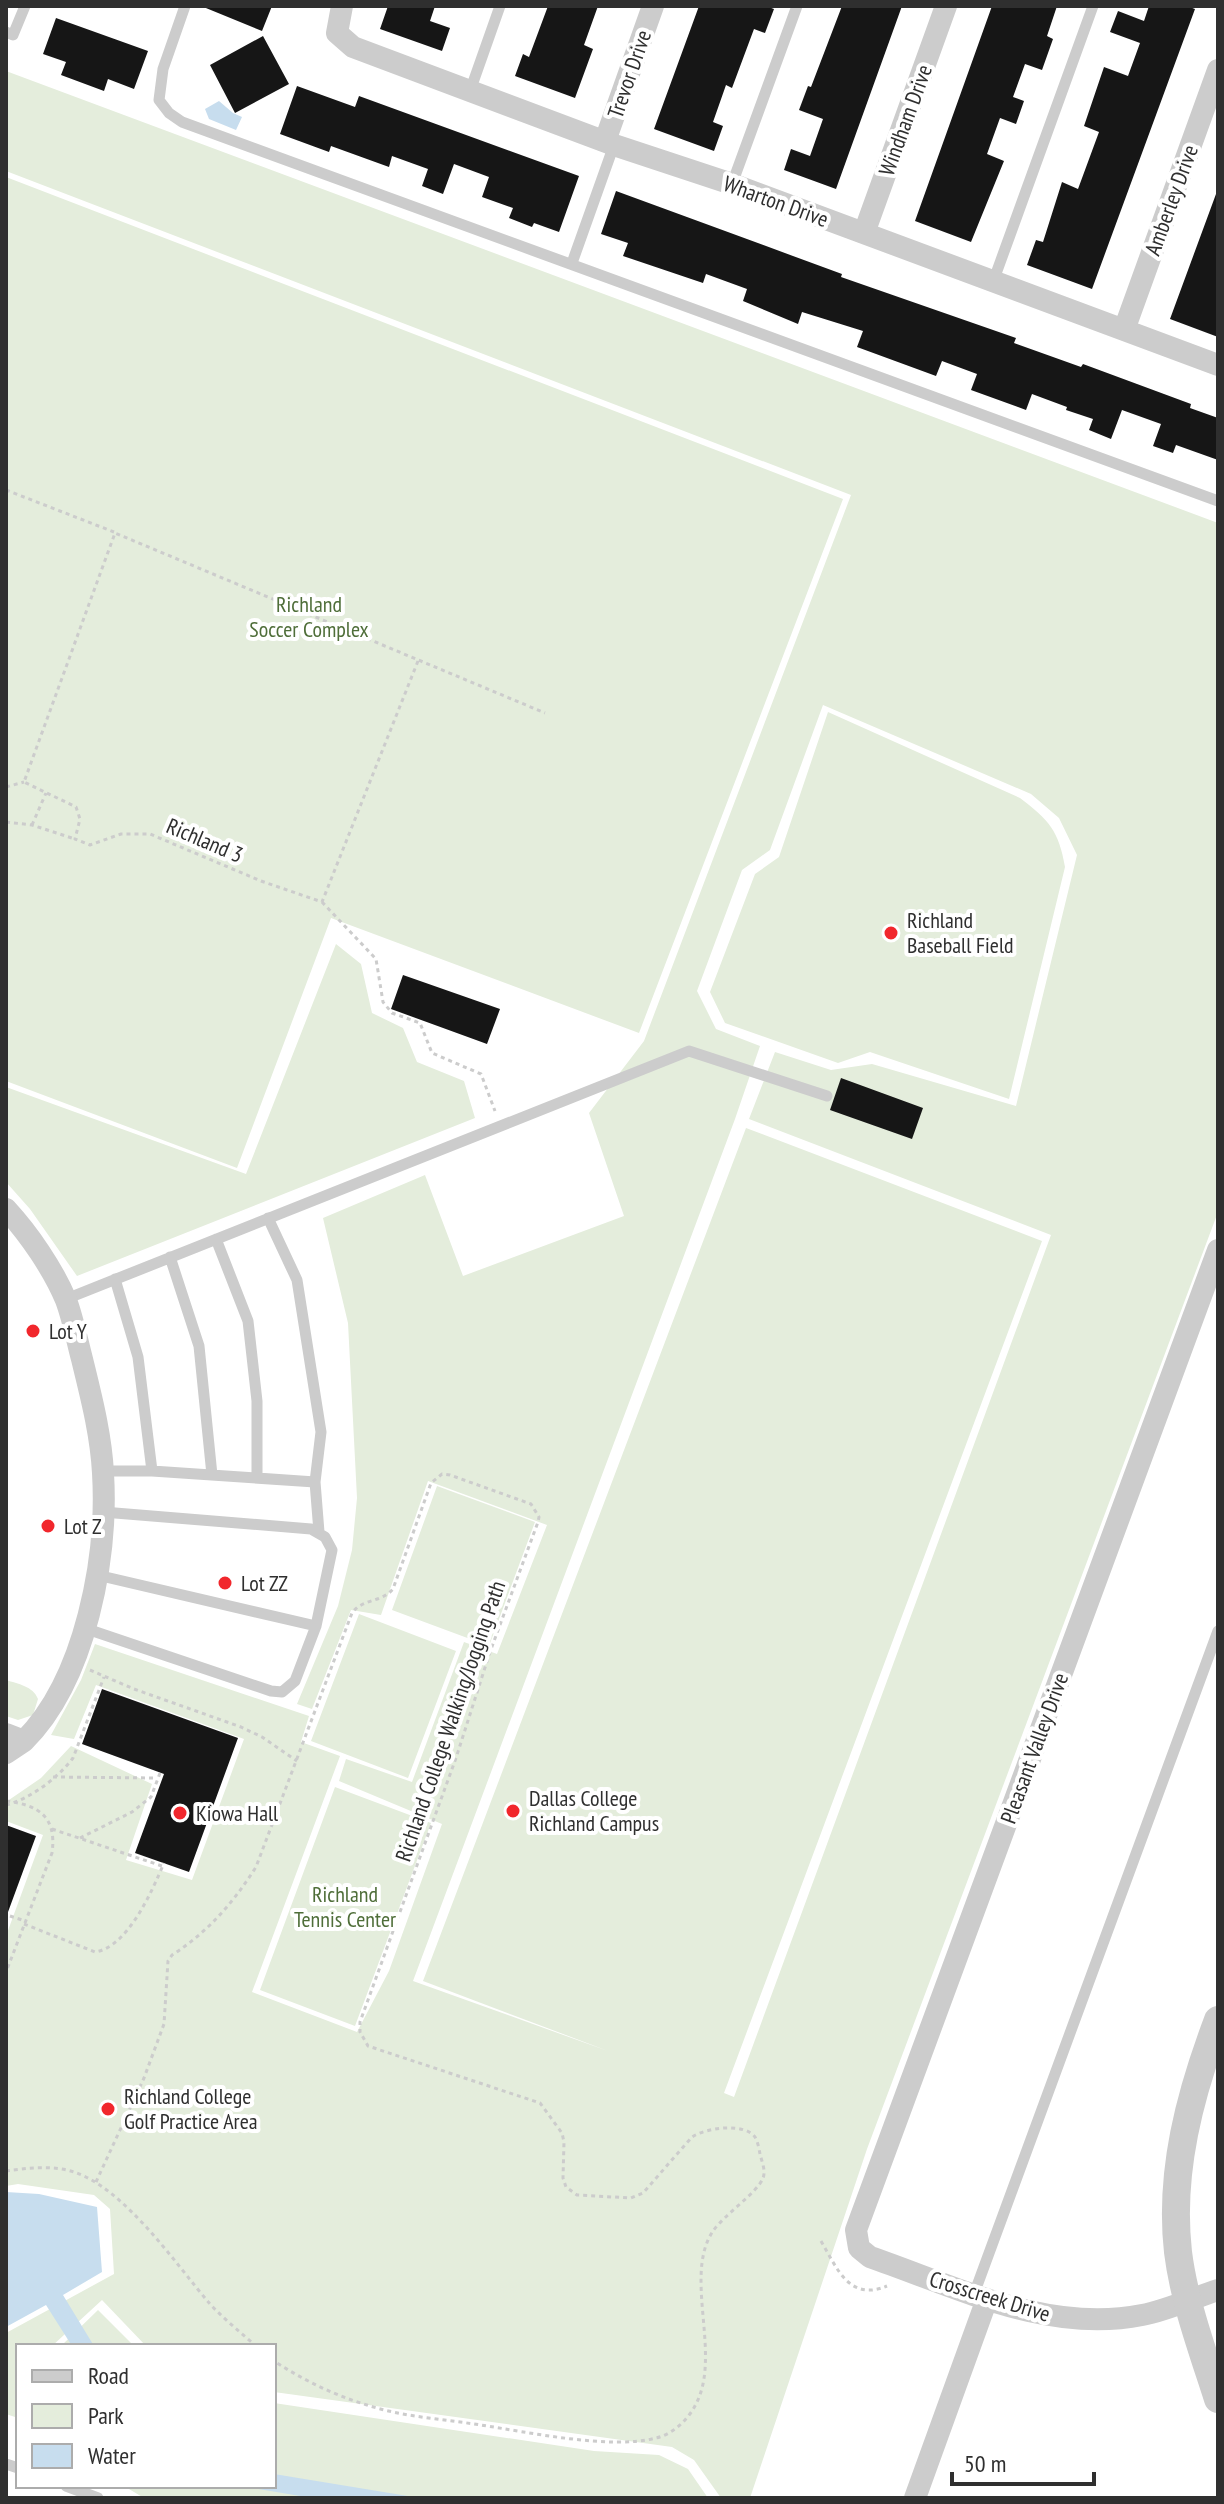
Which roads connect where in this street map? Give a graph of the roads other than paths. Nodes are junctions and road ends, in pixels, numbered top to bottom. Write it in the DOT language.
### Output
graph roads {
  1 [pos="25,6"];
  2 [pos="185,6"];
  3 [pos="342,6"];
  4 [pos="500,6"];
  5 [pos="653,6"];
  6 [pos="797,6"];
  7 [pos="946,6"];
  8 [pos="1093,6"];
  9 [pos="6,32"];
  10 [pos="1218,70"];
  11 [pos="470,91"];
  12 [pos="610,143"];
  13 [pos="732,184"];
  14 [pos="864,233"];
  15 [pos="572,263"];
  16 [pos="993,282"];
  17 [pos="1124,330"];
  18 [pos="1218,365"];
  19 [pos="1218,501"];
  20 [pos="827,1096"];
  21 [pos="6,1209"];
  22 [pos="268,1218"];
  23 [pos="216,1239"];
  24 [pos="1218,1250"];
  25 [pos="170,1257"];
  26 [pos="115,1279"];
  27 [pos="66,1299"];
  28 [pos="103,1471"];
  29 [pos="152,1471"];
  30 [pos="212,1475"];
  31 [pos="257,1478"];
  32 [pos="315,1482"];
  33 [pos="103,1512"];
  34 [pos="319,1532"];
  35 [pos="97,1575"];
  36 [pos="316,1626"];
  37 [pos="84,1628"];
  38 [pos="1218,1631"];
  39 [pos="12,1742"];
  40 [pos="1218,2020"];
  41 [pos="859,2248"];
  42 [pos="1218,2290"];
  43 [pos="980,2296"];
  44 [pos="1188,2299"];
  45 [pos="1218,2399"];
  46 [pos="71,2488"];
  47 [pos="98,2498"];
  48 [pos="915,2498"];
  1 -- 9 [label="lane"];
  2 -- 15 [label="lane"];
  3 -- 11 [label="street, Wharton Drive"];
  4 -- 11 [label="lane"];
  5 -- 12 [label="street, Trevor Drive"];
  6 -- 13 [label="lane"];
  7 -- 14 [label="street, Windham Drive"];
  8 -- 16 [label="lane"];
  10 -- 17 [label="street, Amberley Drive"];
  11 -- 12 [label="street, Wharton Drive"];
  12 -- 13 [label="street, Wharton Drive"];
  12 -- 15 [label="lane"];
  13 -- 14 [label="street, Wharton Drive"];
  14 -- 16 [label="street, Wharton Drive"];
  15 -- 19 [label="lane"];
  16 -- 17 [label="street, Wharton Drive"];
  17 -- 18 [label="street, Wharton Drive"];
  20 -- 22 [label="lane"];
  21 -- 27 [label="street"];
  22 -- 23 [label="lane"];
  22 -- 32 [label="lane"];
  23 -- 25 [label="lane"];
  23 -- 31 [label="lane"];
  24 -- 41 [label="street, Pleasant Valley Drive"];
  25 -- 26 [label="lane"];
  25 -- 30 [label="lane"];
  26 -- 27 [label="lane"];
  26 -- 29 [label="lane"];
  27 -- 28 [label="street"];
  28 -- 29 [label="lane"];
  28 -- 33 [label="street"];
  29 -- 30 [label="lane"];
  30 -- 31 [label="lane"];
  31 -- 32 [label="lane"];
  32 -- 34 [label="lane"];
  33 -- 34 [label="lane"];
  33 -- 35 [label="street"];
  34 -- 36 [label="lane"];
  35 -- 36 [label="lane"];
  35 -- 37 [label="street"];
  36 -- 37 [label="lane"];
  37 -- 39 [label="street"];
  38 -- 43 [label="lane"];
  40 -- 44 [label="street"];
  41 -- 43 [label="street, Crosscreek Drive"];
  42 -- 44 [label="street, Crosscreek Drive"];
  43 -- 44 [label="street, Crosscreek Drive"];
  43 -- 48 [label="street"];
  44 -- 45 [label="street"];
  46 -- 47 [label="lane"];
}
